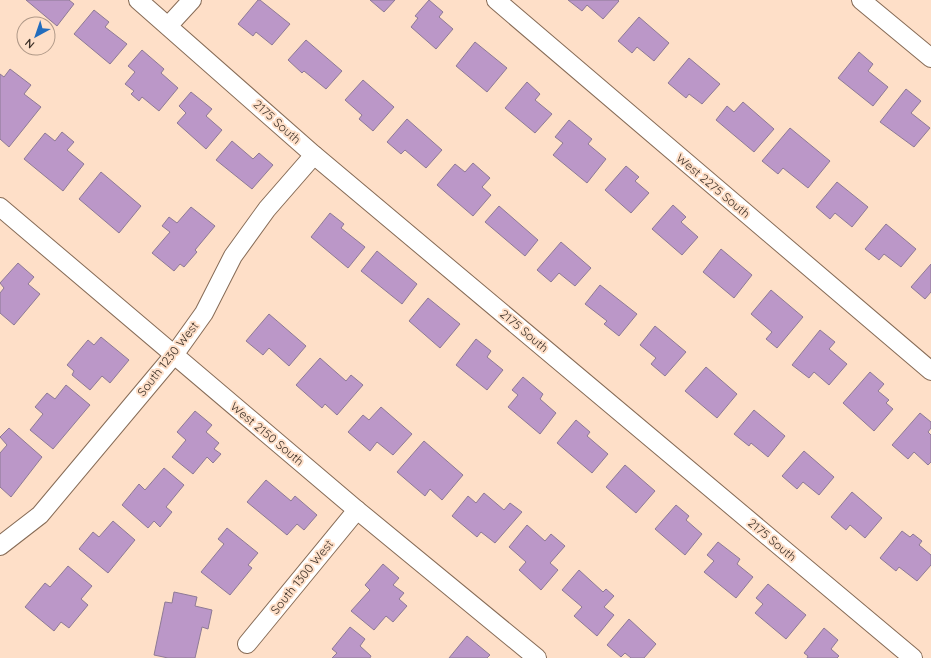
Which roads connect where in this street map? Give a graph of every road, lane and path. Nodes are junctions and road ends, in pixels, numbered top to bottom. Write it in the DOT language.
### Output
graph roads {
  1 [pos="138,0"];
  2 [pos="192,0"];
  3 [pos="496,0"];
  4 [pos="861,0"];
  5 [pos="169,26"];
  6 [pos="931,58"];
  7 [pos="314,155"];
  8 [pos="0,207"];
  9 [pos="174,355"];
  10 [pos="931,371"];
  11 [pos="357,510"];
  12 [pos="0,546"];
  13 [pos="247,644"];
  14 [pos="537,658"];
  15 [pos="913,658"];
  1 -- 5 [label="street, 2175 South"];
  2 -- 5 [label="street"];
  3 -- 10 [label="street, West 2275 South"];
  4 -- 6 [label="street"];
  5 -- 7 [label="street, 2175 South"];
  7 -- 9 [label="street, South 1230 West"];
  7 -- 15 [label="street, 2175 South"];
  8 -- 9 [label="street, West 2150 South"];
  9 -- 11 [label="street, West 2150 South"];
  9 -- 12 [label="street, South 1230 West"];
  11 -- 13 [label="street, South 1300 West"];
  11 -- 14 [label="street, West 2150 South"];
}
